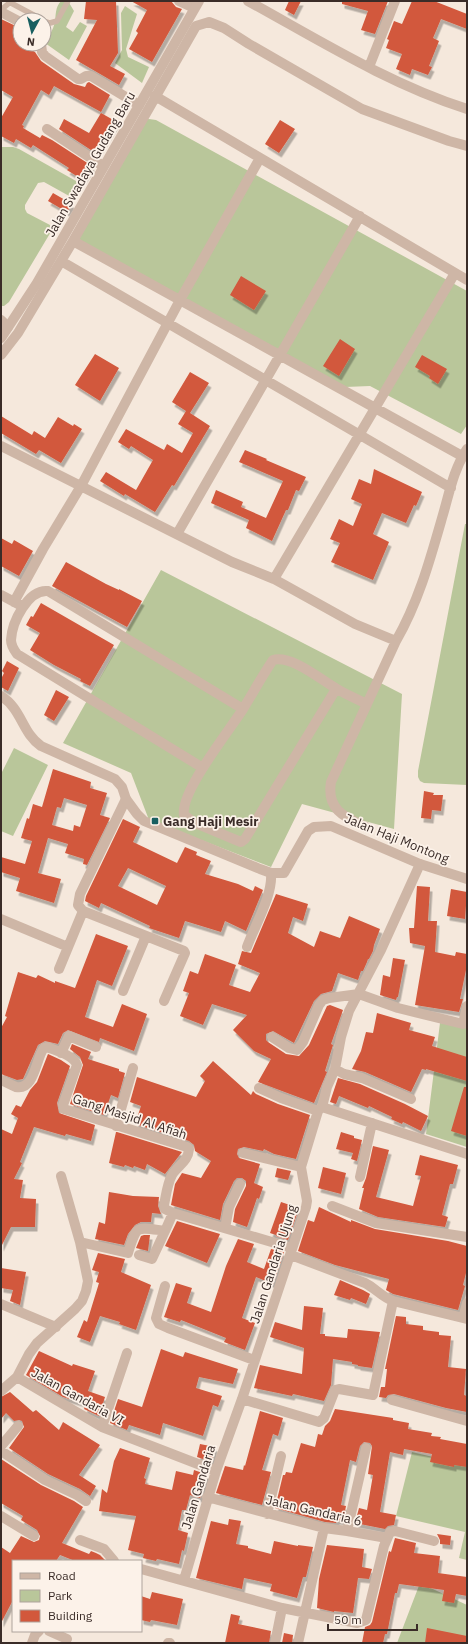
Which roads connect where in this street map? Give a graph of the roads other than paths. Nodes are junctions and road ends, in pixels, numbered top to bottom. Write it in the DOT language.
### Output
graph roads {
  1 [pos="68,1"];
  2 [pos="179,1"];
  3 [pos="248,1"];
  4 [pos="396,1"];
  5 [pos="196,5"];
  6 [pos="1,11"];
  7 [pos="28,12"];
  8 [pos="12,17"];
  9 [pos="52,22"];
  10 [pos="42,52"];
  11 [pos="369,67"];
  12 [pos="155,96"];
  13 [pos="139,105"];
  14 [pos="467,109"];
  15 [pos="47,129"];
  16 [pos="467,146"];
  17 [pos="260,158"];
  18 [pos="103,166"];
  19 [pos="360,216"];
  20 [pos="73,241"];
  21 [pos="61,261"];
  22 [pos="455,273"];
  23 [pos="467,280"];
  24 [pos="180,300"];
  25 [pos="168,323"];
  26 [pos="5,324"];
  27 [pos="1,338"];
  28 [pos="1,355"];
  29 [pos="280,356"];
  30 [pos="266,380"];
  31 [pos="376,409"];
  32 [pos="360,435"];
  33 [pos="1,446"];
  34 [pos="465,453"];
  35 [pos="81,486"];
  36 [pos="451,488"];
  37 [pos="177,534"];
  38 [pos="274,579"];
  39 [pos="1,595"];
  40 [pos="18,605"];
  41 [pos="396,641"];
  42 [pos="336,689"];
  43 [pos="1,696"];
  44 [pos="368,704"];
  45 [pos="243,709"];
  46 [pos="203,768"];
  47 [pos="126,799"];
  48 [pos="368,828"];
  49 [pos="420,864"];
  50 [pos="271,873"];
  51 [pos="467,879"];
  52 [pos="83,911"];
  53 [pos="1,919"];
  54 [pos="146,936"];
  55 [pos="68,947"];
  56 [pos="247,947"];
  57 [pos="59,969"];
  58 [pos="123,991"];
  59 [pos="359,994"];
  60 [pos="164,1001"];
  61 [pos="467,1006"];
  62 [pos="272,1038"];
  63 [pos="96,1047"];
  64 [pos="61,1053"];
  65 [pos="133,1068"];
  66 [pos="335,1069"];
  67 [pos="1,1080"];
  68 [pos="259,1088"];
  69 [pos="410,1098"];
  70 [pos="320,1109"];
  71 [pos="372,1123"];
  72 [pos="116,1126"];
  73 [pos="243,1153"];
  74 [pos="467,1154"];
  75 [pos="301,1167"];
  76 [pos="61,1176"];
  77 [pos="360,1177"];
  78 [pos="240,1184"];
  79 [pos="332,1206"];
  80 [pos="173,1213"];
  81 [pos="225,1228"];
  82 [pos="165,1231"];
  83 [pos="467,1237"];
  84 [pos="80,1242"];
  85 [pos="291,1252"];
  86 [pos="139,1255"];
  87 [pos="165,1286"];
  88 [pos="393,1301"];
  89 [pos="1,1304"];
  90 [pos="467,1304"];
  91 [pos="465,1318"];
  92 [pos="56,1327"];
  93 [pos="127,1354"];
  94 [pos="254,1360"];
  95 [pos="17,1377"];
  96 [pos="1,1392"];
  97 [pos="242,1398"];
  98 [pos="392,1400"];
  99 [pos="467,1421"];
  100 [pos="18,1426"];
  101 [pos="102,1427"];
  102 [pos="1,1446"];
  103 [pos="366,1448"];
  104 [pos="1,1451"];
  105 [pos="281,1456"];
  106 [pos="216,1471"];
  107 [pos="207,1497"];
  108 [pos="86,1501"];
  109 [pos="267,1514"];
  110 [pos="1,1516"];
  111 [pos="324,1528"];
  112 [pos="347,1531"];
  113 [pos="34,1536"];
  114 [pos="387,1538"];
  115 [pos="80,1540"];
  116 [pos="434,1541"];
  117 [pos="113,1560"];
  118 [pos="142,1569"];
  119 [pos="184,1580"];
  120 [pos="282,1608"];
  121 [pos="304,1612"];
  122 [pos="38,1632"];
  123 [pos="52,1632"];
  124 [pos="68,1638"];
  125 [pos="32,1643"];
  126 [pos="275,1643"];
  127 [pos="298,1643"];
  1 -- 9 [label="lane"];
  2 -- 5 [label="street"];
  3 -- 11 [label="street"];
  4 -- 11 [label="street"];
  5 -- 13 [label="street, Jalan Swadaya Gudang Baru"];
  6 -- 7 [label="lane"];
  6 -- 8 [label="street"];
  10 -- 13 [label="street"];
  11 -- 14 [label="street"];
  12 -- 16 [label="street"];
  12 -- 17 [label="street"];
  12 -- 20 [label="street"];
  13 -- 18 [label="street, Jalan Swadaya Gudang Baru"];
  15 -- 18 [label="street"];
  17 -- 19 [label="street"];
  17 -- 24 [label="street"];
  18 -- 26 [label="street, Jalan Swadaya Gudang Baru"];
  19 -- 22 [label="street"];
  19 -- 29 [label="street"];
  20 -- 21 [label="street"];
  20 -- 24 [label="street"];
  21 -- 25 [label="street"];
  21 -- 28 [label="street"];
  22 -- 23 [label="street"];
  22 -- 31 [label="street"];
  24 -- 25 [label="street"];
  24 -- 29 [label="street"];
  25 -- 30 [label="street"];
  25 -- 35 [label="street"];
  26 -- 27 [label="street, Jalan Swadaya Gudang Baru"];
  29 -- 30 [label="street"];
  29 -- 31 [label="street"];
  30 -- 32 [label="street"];
  30 -- 37 [label="street"];
  31 -- 32 [label="street"];
  31 -- 34 [label="street"];
  32 -- 36 [label="street"];
  32 -- 38 [label="street"];
  33 -- 35 [label="street"];
  34 -- 36 [label="street"];
  35 -- 37 [label="street"];
  35 -- 40 [label="street"];
  36 -- 41 [label="street"];
  37 -- 38 [label="street"];
  38 -- 41 [label="street"];
  39 -- 40 [label="street"];
  40 -- 45 [label="street"];
  40 -- 46 [label="street"];
  41 -- 44 [label="street"];
  42 -- 44 [label="street"];
  42 -- 45 [label="street"];
  42 -- 46 [label="street"];
  43 -- 47 [label="street"];
  44 -- 48 [label="street"];
  45 -- 46 [label="street"];
  47 -- 50 [label="street"];
  47 -- 52 [label="street"];
  49 -- 50 [label="street, Jalan Haji Montong"];
  49 -- 51 [label="street, Jalan Haji Montong"];
  49 -- 59 [label="street, Jalan Gandaria Ujung"];
  50 -- 56 [label="street"];
  52 -- 54 [label="street"];
  52 -- 55 [label="street"];
  53 -- 55 [label="street"];
  54 -- 58 [label="street"];
  54 -- 60 [label="street"];
  55 -- 57 [label="street"];
  59 -- 61 [label="street"];
  59 -- 62 [label="street"];
  59 -- 66 [label="street, Jalan Gandaria Ujung"];
  63 -- 64 [label="street"];
  64 -- 67 [label="street, Gang Masjid Al Afiah"];
  64 -- 72 [label="street, Gang Masjid Al Afiah"];
  65 -- 72 [label="street"];
  66 -- 69 [label="street"];
  66 -- 70 [label="street, Jalan Gandaria Ujung"];
  68 -- 70 [label="street"];
  70 -- 71 [label="street"];
  70 -- 75 [label="street, Jalan Gandaria Ujung"];
  71 -- 74 [label="street"];
  71 -- 77 [label="street"];
  72 -- 80 [label="street, Gang Masjid Al Afiah"];
  73 -- 75 [label="street"];
  75 -- 85 [label="street, Jalan Gandaria Ujung"];
  76 -- 84 [label="street"];
  78 -- 81 [label="street"];
  79 -- 83 [label="street"];
  80 -- 81 [label="street"];
  80 -- 82 [label="street"];
  81 -- 85 [label="street"];
  82 -- 84 [label="street"];
  82 -- 86 [label="street"];
  84 -- 92 [label="street"];
  85 -- 88 [label="street"];
  85 -- 94 [label="street, Jalan Gandaria Ujung"];
  87 -- 94 [label="street"];
  88 -- 91 [label="street"];
  88 -- 97 [label="street"];
  89 -- 92 [label="street"];
  90 -- 91 [label="street"];
  92 -- 95 [label="street"];
  93 -- 101 [label="street"];
  94 -- 97 [label="street, Jalan Gandaria"];
  95 -- 96 [label="street"];
  95 -- 101 [label="street, Jalan Gandaria VI"];
  97 -- 106 [label="street, Jalan Gandaria"];
  98 -- 99 [label="street"];
  100 -- 102 [label="street"];
  101 -- 106 [label="street, Jalan Gandaria VI"];
  103 -- 112 [label="street"];
  104 -- 108 [label="street"];
  105 -- 109 [label="street"];
  106 -- 107 [label="street, Jalan Gandaria"];
  107 -- 109 [label="street, Jalan Gandaria 6"];
  107 -- 119 [label="street, Jalan Gandaria"];
  109 -- 111 [label="street, Jalan Gandaria 6"];
  110 -- 113 [label="street"];
  111 -- 112 [label="street, Jalan Gandaria 6"];
  111 -- 121 [label="street"];
  112 -- 114 [label="street, Jalan Gandaria 6"];
  114 -- 116 [label="street, Jalan Gandaria 6"];
  114 -- 121 [label="street"];
  115 -- 117 [label="street"];
  118 -- 119 [label="street"];
  119 -- 120 [label="street"];
  120 -- 121 [label="street"];
  120 -- 126 [label="street"];
  121 -- 127 [label="street"];
  122 -- 125 [label="street"];
  123 -- 124 [label="street"];
}
